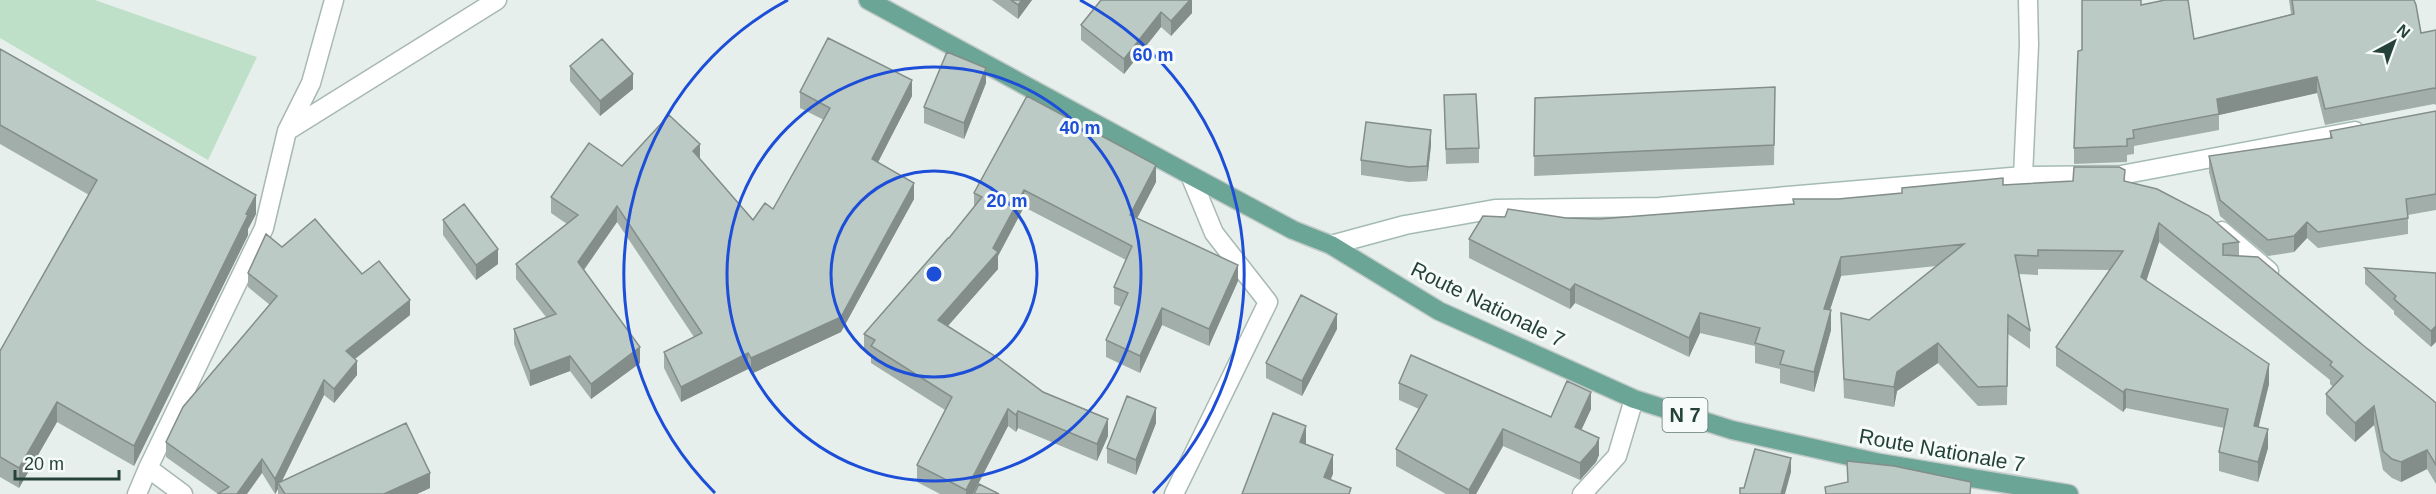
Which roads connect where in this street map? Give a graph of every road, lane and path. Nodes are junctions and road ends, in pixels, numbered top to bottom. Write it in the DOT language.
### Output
graph roads {
  1 [pos="334,0"];
  2 [pos="497,0"];
  3 [pos="868,0"];
  4 [pos="2028,0"];
  5 [pos="2378,126"];
  6 [pos="287,131"];
  7 [pos="2121,175"];
  8 [pos="1190,176"];
  9 [pos="2023,176"];
  10 [pos="2153,190"];
  11 [pos="2205,217"];
  12 [pos="1331,245"];
  13 [pos="2283,283"];
  14 [pos="1634,399"];
  15 [pos="148,468"];
  16 [pos="138,494"];
  17 [pos="183,494"];
  18 [pos="1174,494"];
  19 [pos="1582,494"];
  20 [pos="2069,494"];
  1 -- 6 [label="street"];
  2 -- 6 [label="street"];
  3 -- 8 [label="main road, Route Nationale 7 / N 7"];
  4 -- 9 [label="street"];
  5 -- 7 [label="street"];
  6 -- 15 [label="street"];
  7 -- 9 [label="street"];
  7 -- 10 [label="street"];
  8 -- 12 [label="main road, Route Nationale 7 / N 7"];
  8 -- 18 [label="street"];
  9 -- 12 [label="street"];
  11 -- 13 [label="street"];
  12 -- 14 [label="main road, Route Nationale 7 / N 7"];
  14 -- 19 [label="street"];
  14 -- 20 [label="main road, Route Nationale 7 / N 7"];
  15 -- 16 [label="street"];
  15 -- 17 [label="street"];
}
